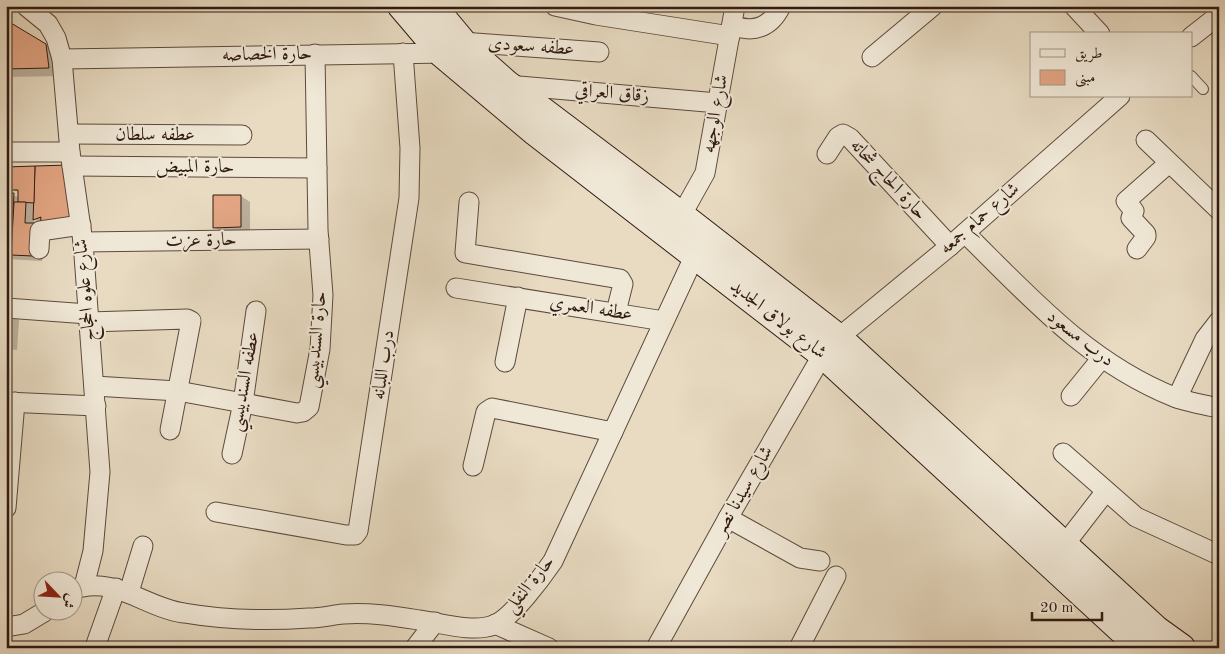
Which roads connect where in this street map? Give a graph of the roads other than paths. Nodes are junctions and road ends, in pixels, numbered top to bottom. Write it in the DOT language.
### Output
graph roads {
  1 [pos="26,6"];
  2 [pos="402,6"];
  3 [pos="432,6"];
  4 [pos="555,6"];
  5 [pos="781,6"];
  6 [pos="933,6"];
  7 [pos="1074,6"];
  8 [pos="597,11"];
  9 [pos="1219,15"];
  10 [pos="732,22"];
  11 [pos="1098,32"];
  12 [pos="1192,36"];
  13 [pos="459,49"];
  14 [pos="599,52"];
  15 [pos="403,53"];
  16 [pos="315,54"];
  17 [pos="872,57"];
  18 [pos="62,59"];
  19 [pos="1192,77"];
  20 [pos="506,84"];
  21 [pos="1202,89"];
  22 [pos="1118,98"];
  23 [pos="718,103"];
  24 [pos="138,134"];
  25 [pos="242,135"];
  26 [pos="1146,140"];
  27 [pos="71,151"];
  28 [pos="6,152"];
  29 [pos="827,154"];
  30 [pos="1169,163"];
  31 [pos="138,166"];
  32 [pos="317,168"];
  33 [pos="469,202"];
  34 [pos="1219,210"];
  35 [pos="681,216"];
  36 [pos="964,233"];
  37 [pos="82,234"];
  38 [pos="319,239"];
  39 [pos="700,245"];
  40 [pos="950,246"];
  41 [pos="39,249"];
  42 [pos="1137,249"];
  43 [pos="456,288"];
  44 [pos="518,297"];
  45 [pos="6,308"];
  46 [pos="256,311"];
  47 [pos="616,312"];
  48 [pos="89,318"];
  49 [pos="664,321"];
  50 [pos="1219,321"];
  51 [pos="830,346"];
  52 [pos="1101,359"];
  53 [pos="505,362"];
  54 [pos="94,386"];
  55 [pos="178,391"];
  56 [pos="1071,396"];
  57 [pos="1177,398"];
  58 [pos="11,402"];
  59 [pos="243,403"];
  60 [pos="96,406"];
  61 [pos="1219,408"];
  62 [pos="170,430"];
  63 [pos="613,432"];
  64 [pos="1063,453"];
  65 [pos="232,454"];
  66 [pos="473,466"];
  67 [pos="1106,491"];
  68 [pos="6,508"];
  69 [pos="216,512"];
  70 [pos="728,518"];
  71 [pos="1065,544"];
  72 [pos="143,546"];
  73 [pos="1219,555"];
  74 [pos="820,561"];
  75 [pos="836,576"];
  76 [pos="82,579"];
  77 [pos="82,588"];
  78 [pos="123,590"];
  79 [pos="32,619"];
  80 [pos="435,622"];
  81 [pos="495,624"];
  82 [pos="6,627"];
  83 [pos="1144,643"];
  84 [pos="95,647"];
  85 [pos="415,648"];
  86 [pos="549,648"];
  87 [pos="656,648"];
  88 [pos="799,648"];
  89 [pos="1180,648"];
  1 -- 18 [label="street, شارع علوه الحجاج"];
  2 -- 13 [label="street, شارع بولاق الجديد"];
  3 -- 13 [label="street, شارع بولاق الجديد"];
  4 -- 8 [label="street"];
  5 -- 10 [label="street"];
  6 -- 17 [label="street"];
  7 -- 11 [label="street"];
  8 -- 10 [label="street"];
  9 -- 12 [label="street"];
  10 -- 23 [label="street, شارع الوجهه"];
  13 -- 14 [label="street, عطفه سعودى"];
  13 -- 15 [label="street, حارة الخصاصه"];
  13 -- 20 [label="street, شارع بولاق الجديد"];
  13 -- 39 [label="street, شارع بولاق الجديد"];
  15 -- 16 [label="street, حارة الخصاصه"];
  15 -- 69 [label="street, درب اللبانه"];
  16 -- 18 [label="street, حارة الخصاصه"];
  16 -- 32 [label="street, حارة السندبيسي"];
  18 -- 27 [label="street, شارع علوه الحجاج"];
  19 -- 21 [label="lane"];
  20 -- 23 [label="street, زقاق العراقي"];
  20 -- 35 [label="street, شارع بولاق الجديد"];
  22 -- 36 [label="street, شارع حمام جمعه"];
  23 -- 35 [label="street, شارع الوجهه"];
  24 -- 25 [label="street, عطفه سلطان"];
  24 -- 27 [label="street, عطفه سلطان"];
  24 -- 31 [label="street"];
  26 -- 30 [label="street"];
  27 -- 28 [label="street"];
  27 -- 31 [label="street, حارة المبيض"];
  27 -- 37 [label="street, شارع علوه الحجاج"];
  29 -- 40 [label="street, حارة الحاج شحاته"];
  30 -- 34 [label="street"];
  30 -- 42 [label="street"];
  31 -- 32 [label="street, حارة المبيض"];
  32 -- 38 [label="street, حارة السندبيسي"];
  33 -- 47 [label="street"];
  35 -- 39 [label="street, شارع بولاق الجديد"];
  36 -- 40 [label="street, شارع حمام جمعه"];
  36 -- 52 [label="street, درب مسعود"];
  37 -- 38 [label="street, حارة عزت"];
  37 -- 41 [label="street, حارة عزت"];
  37 -- 48 [label="street, شارع علوه الحجاج"];
  38 -- 59 [label="street, حارة السندبيسي"];
  39 -- 49 [label="street, حارة النقلي"];
  39 -- 51 [label="street, شارع بولاق الجديد"];
  40 -- 51 [label="street, شارع حمام جمعه"];
  43 -- 44 [label="street, عطفه العمري"];
  44 -- 47 [label="street, عطفه العمري"];
  44 -- 53 [label="street"];
  45 -- 48 [label="street"];
  46 -- 59 [label="street, عطفه السندبيسي"];
  47 -- 49 [label="street, عطفه العمري"];
  48 -- 54 [label="street, شارع علوه الحجاج"];
  48 -- 55 [label="street"];
  49 -- 63 [label="street, حارة النقلي"];
  50 -- 57 [label="street"];
  51 -- 70 [label="street, شارع سيدنا نصر"];
  51 -- 71 [label="street, شارع بولاق الجديد"];
  51 -- 83 [label="street, شارع بولاق الجديد"];
  52 -- 56 [label="street"];
  52 -- 57 [label="street, درب مسعود"];
  54 -- 55 [label="street, حارة السندبيسي"];
  54 -- 60 [label="street, شارع علوه الحجاج"];
  55 -- 59 [label="street, حارة السندبيسي"];
  55 -- 62 [label="street"];
  57 -- 61 [label="street, درب مسعود"];
  58 -- 60 [label="street"];
  58 -- 68 [label="street"];
  59 -- 65 [label="street, عطفه السندبيسي"];
  60 -- 76 [label="street, شارع علوه الحجاج"];
  63 -- 66 [label="street"];
  63 -- 81 [label="street, حارة النقلي"];
  64 -- 67 [label="street"];
  67 -- 71 [label="street"];
  67 -- 73 [label="street"];
  70 -- 74 [label="street"];
  70 -- 87 [label="street, شارع سيدنا نصر"];
  71 -- 83 [label="street, شارع بولاق الجديد"];
  72 -- 78 [label="street"];
  75 -- 88 [label="street"];
  77 -- 78 [label="street, حارة النقلي"];
  78 -- 80 [label="street, حارة النقلي"];
  78 -- 84 [label="street"];
  79 -- 82 [label="street"];
  80 -- 81 [label="street, حارة النقلي"];
  80 -- 85 [label="street"];
  81 -- 86 [label="street"];
  83 -- 89 [label="street"];
}
